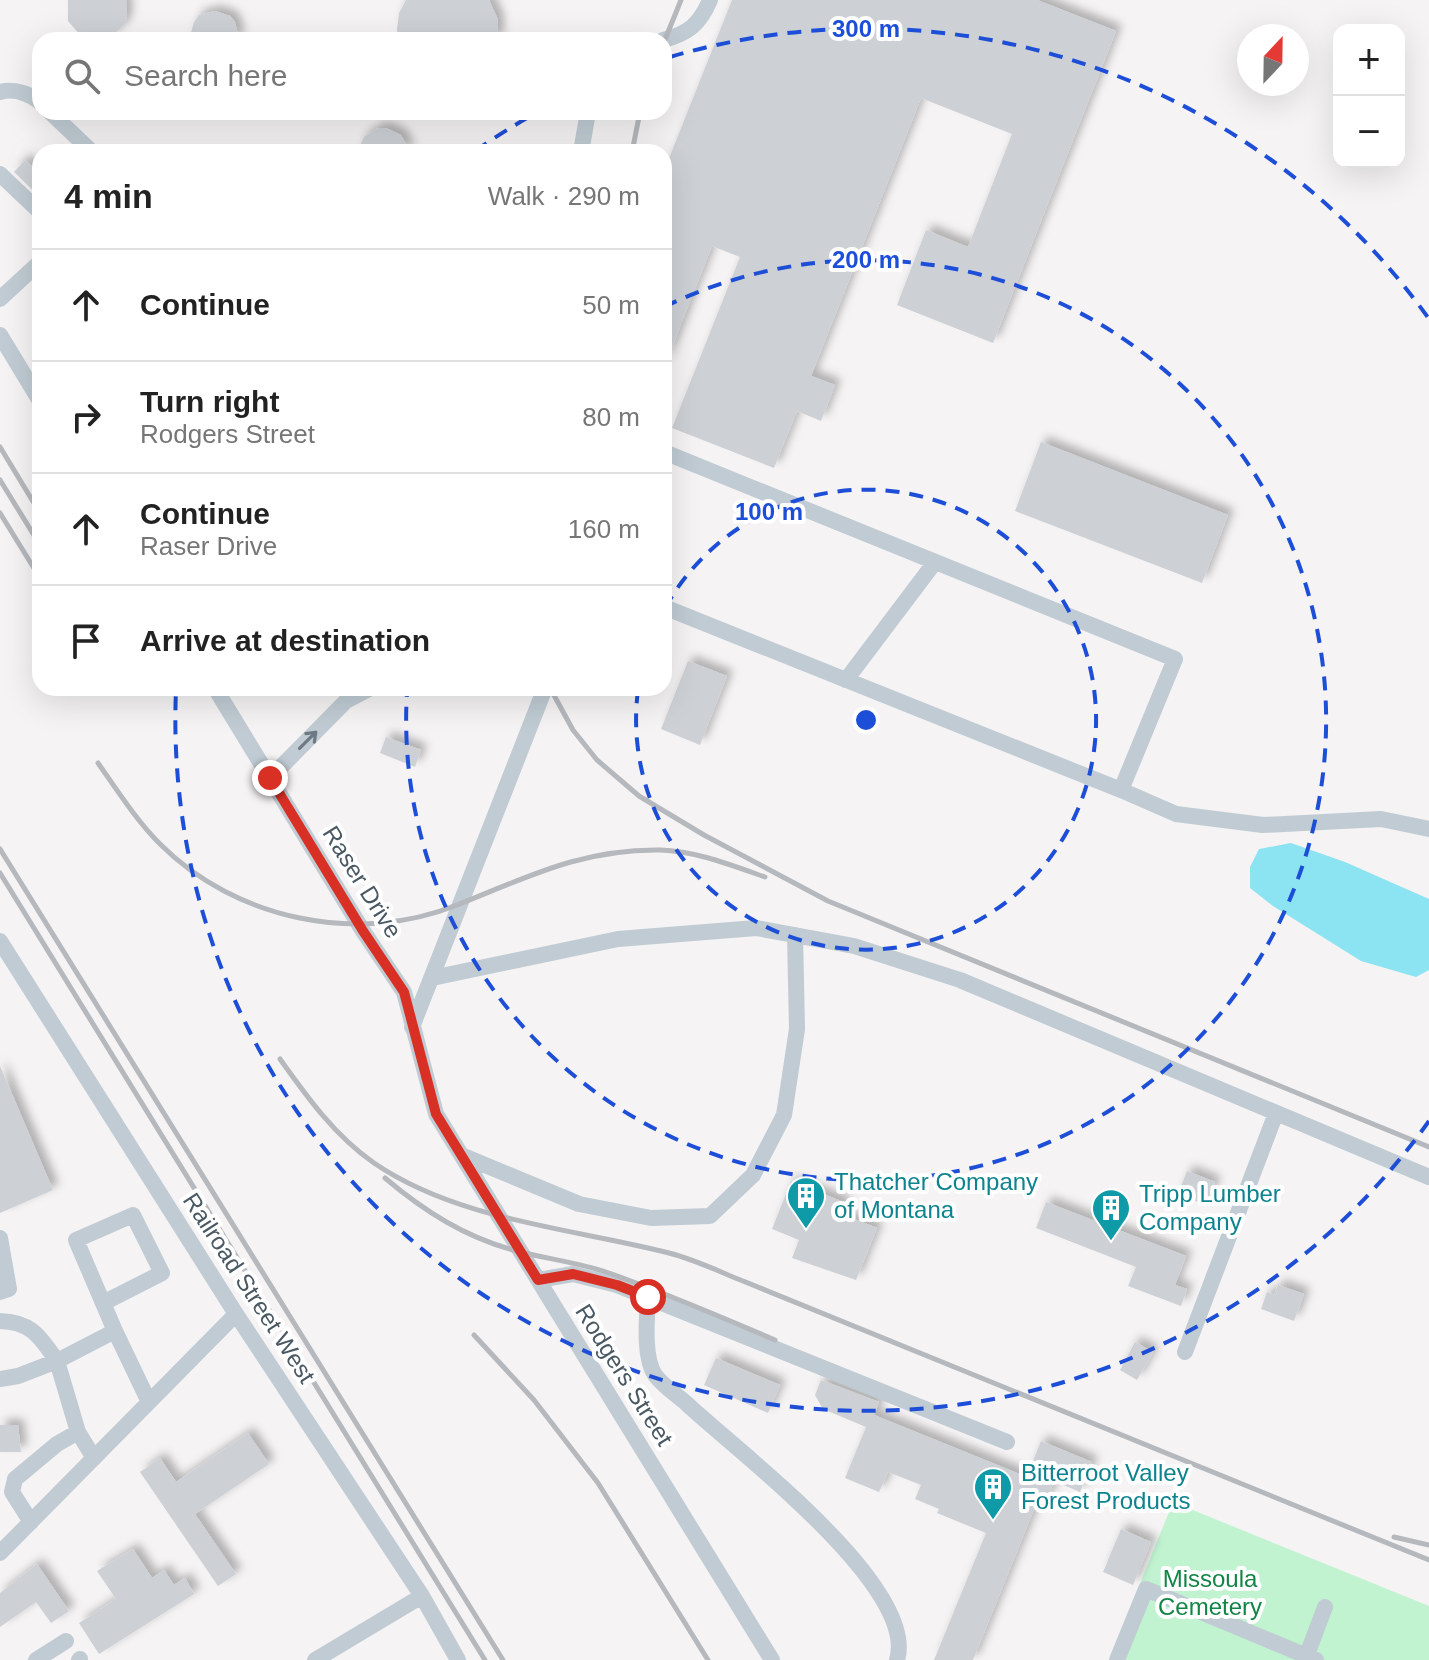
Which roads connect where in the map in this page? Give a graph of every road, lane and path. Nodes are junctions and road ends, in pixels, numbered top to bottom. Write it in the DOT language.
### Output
graph roads {
  1 [pos="710,0"];
  2 [pos="672,38"];
  3 [pos="0,92"];
  4 [pos="32,98"];
  5 [pos="58,120"];
  6 [pos="587,120"];
  7 [pos="84,144"];
  8 [pos="582,144"];
  9 [pos="0,174"];
  10 [pos="32,204"];
  11 [pos="32,269"];
  12 [pos="0,299"];
  13 [pos="0,335"];
  14 [pos="32,388"];
  15 [pos="672,455"];
  16 [pos="935,562"];
  17 [pos="672,610"];
  18 [pos="846,680"];
  19 [pos="220,696"];
  20 [pos="356,696"];
  21 [pos="542,696"];
  22 [pos="270,778"];
  23 [pos="1121,790"];
  24 [pos="1429,829"];
  25 [pos="795,935"];
  26 [pos="0,941"];
  27 [pos="432,978"];
  28 [pos="412,1027"];
  29 [pos="1276,1113"];
  30 [pos="436,1114"];
  31 [pos="461,1155"];
  32 [pos="1429,1177"];
  33 [pos="0,1238"];
  34 [pos="538,1280"];
  35 [pos="0,1292"];
  36 [pos="648,1297"];
  37 [pos="103,1303"];
  38 [pos="236,1314"];
  39 [pos="0,1321"];
  40 [pos="115,1331"];
  41 [pos="1185,1352"];
  42 [pos="57,1361"];
  43 [pos="0,1379"];
  44 [pos="149,1402"];
  45 [pos="78,1432"];
  46 [pos="1007,1442"];
  47 [pos="94,1458"];
  48 [pos="31,1522"];
  49 [pos="0,1553"];
  50 [pos="422,1596"];
  51 [pos="1325,1607"];
  52 [pos="66,1641"];
  53 [pos="1309,1659"];
  54 [pos="36,1660"];
  55 [pos="315,1660"];
  56 [pos="458,1660"];
  57 [pos="772,1660"];
  58 [pos="897,1660"];
  59 [pos="1117,1660"];
  1 -- 2 [label="street"];
  3 -- 4 [label="street"];
  5 -- 7 [label="street"];
  6 -- 8 [label="street"];
  9 -- 10 [label="street"];
  11 -- 12 [label="street"];
  13 -- 14 [label="street"];
  15 -- 16 [label="street"];
  16 -- 18 [label="street"];
  16 -- 23 [label="street"];
  17 -- 18 [label="street"];
  18 -- 23 [label="street"];
  19 -- 22 [label="street, Raser Drive"];
  22 -- 20 [label="street, one-way"];
  21 -- 27 [label="street"];
  22 -- 28 [label="street, Raser Drive"];
  23 -- 24 [label="street"];
  25 -- 27 [label="street"];
  25 -- 29 [label="street"];
  25 -- 31 [label="street"];
  26 -- 38 [label="street, Railroad Street West"];
  27 -- 28 [label="street"];
  28 -- 30 [label="street, Raser Drive"];
  29 -- 32 [label="street"];
  29 -- 41 [label="street"];
  30 -- 31 [label="street, Rodgers Street"];
  31 -- 34 [label="street, Rodgers Street"];
  33 -- 35 [label="street"];
  34 -- 36 [label="street"];
  34 -- 57 [label="street, Rodgers Street"];
  36 -- 46 [label="street"];
  36 -- 58 [label="street"];
  37 -- 37 [label="street"];
  37 -- 40 [label="street"];
  38 -- 44 [label="street"];
  38 -- 50 [label="street, Railroad Street West"];
  39 -- 42 [label="street"];
  40 -- 42 [label="street"];
  40 -- 44 [label="street"];
  42 -- 43 [label="street"];
  42 -- 45 [label="street"];
  44 -- 47 [label="street"];
  45 -- 47 [label="street"];
  45 -- 48 [label="street"];
  47 -- 48 [label="street"];
  48 -- 49 [label="street"];
  50 -- 55 [label="street"];
  50 -- 56 [label="street, Railroad Street West"];
  51 -- 53 [label="street"];
  52 -- 54 [label="street"];
  53 -- 59 [label="street"];
}
